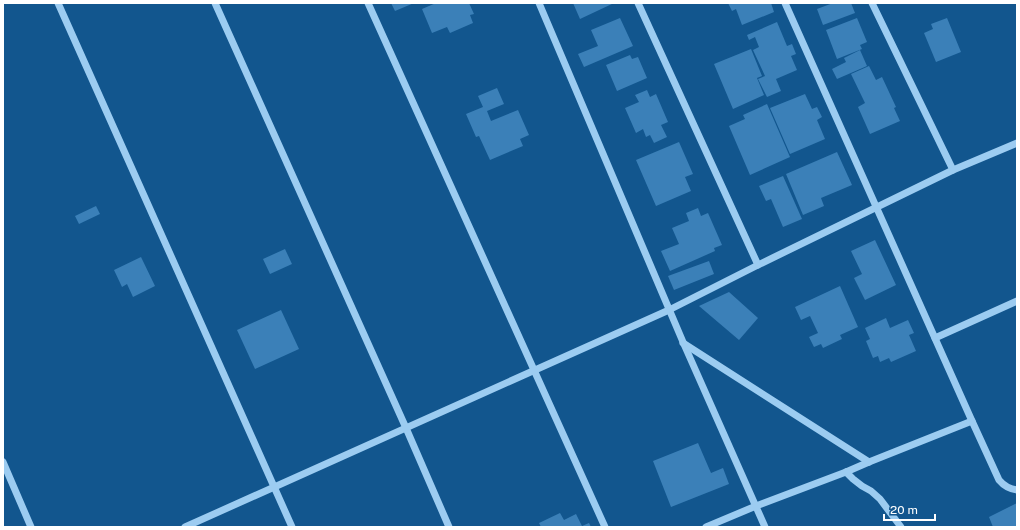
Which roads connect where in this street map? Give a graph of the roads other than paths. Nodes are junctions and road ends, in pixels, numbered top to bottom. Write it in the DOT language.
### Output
graph roads {
  1 [pos="58,3"];
  2 [pos="215,3"];
  3 [pos="368,3"];
  4 [pos="539,3"];
  5 [pos="638,3"];
  6 [pos="785,3"];
  7 [pos="872,3"];
  8 [pos="1017,143"];
  9 [pos="953,170"];
  10 [pos="876,208"];
  11 [pos="758,265"];
  12 [pos="1017,301"];
  13 [pos="669,310"];
  14 [pos="934,338"];
  15 [pos="683,342"];
  16 [pos="534,371"];
  17 [pos="972,421"];
  18 [pos="406,428"];
  19 [pos="3,462"];
  20 [pos="869,462"];
  21 [pos="846,472"];
  22 [pos="274,487"];
  23 [pos="1017,490"];
  24 [pos="756,506"];
  25 [pos="31,527"];
  26 [pos="185,527"];
  27 [pos="292,527"];
  28 [pos="450,527"];
  29 [pos="605,527"];
  30 [pos="706,527"];
  31 [pos="765,527"];
  32 [pos="901,527"];
  1 -- 22 [label="street"];
  2 -- 18 [label="street"];
  3 -- 16 [label="street"];
  4 -- 13 [label="street"];
  5 -- 11 [label="street"];
  6 -- 10 [label="street"];
  7 -- 9 [label="street"];
  8 -- 9 [label="street"];
  9 -- 10 [label="street"];
  10 -- 11 [label="street"];
  10 -- 14 [label="street"];
  11 -- 13 [label="street"];
  12 -- 14 [label="street"];
  13 -- 15 [label="street"];
  13 -- 16 [label="street"];
  14 -- 17 [label="street"];
  15 -- 20 [label="street"];
  15 -- 24 [label="street"];
  16 -- 18 [label="street"];
  16 -- 29 [label="street"];
  17 -- 20 [label="street"];
  17 -- 23 [label="street"];
  18 -- 22 [label="street"];
  18 -- 28 [label="street"];
  19 -- 25 [label="street"];
  20 -- 21 [label="street"];
  21 -- 24 [label="street"];
  21 -- 32 [label="street"];
  22 -- 26 [label="street"];
  22 -- 27 [label="street"];
  24 -- 30 [label="street"];
  24 -- 31 [label="street"];
}
